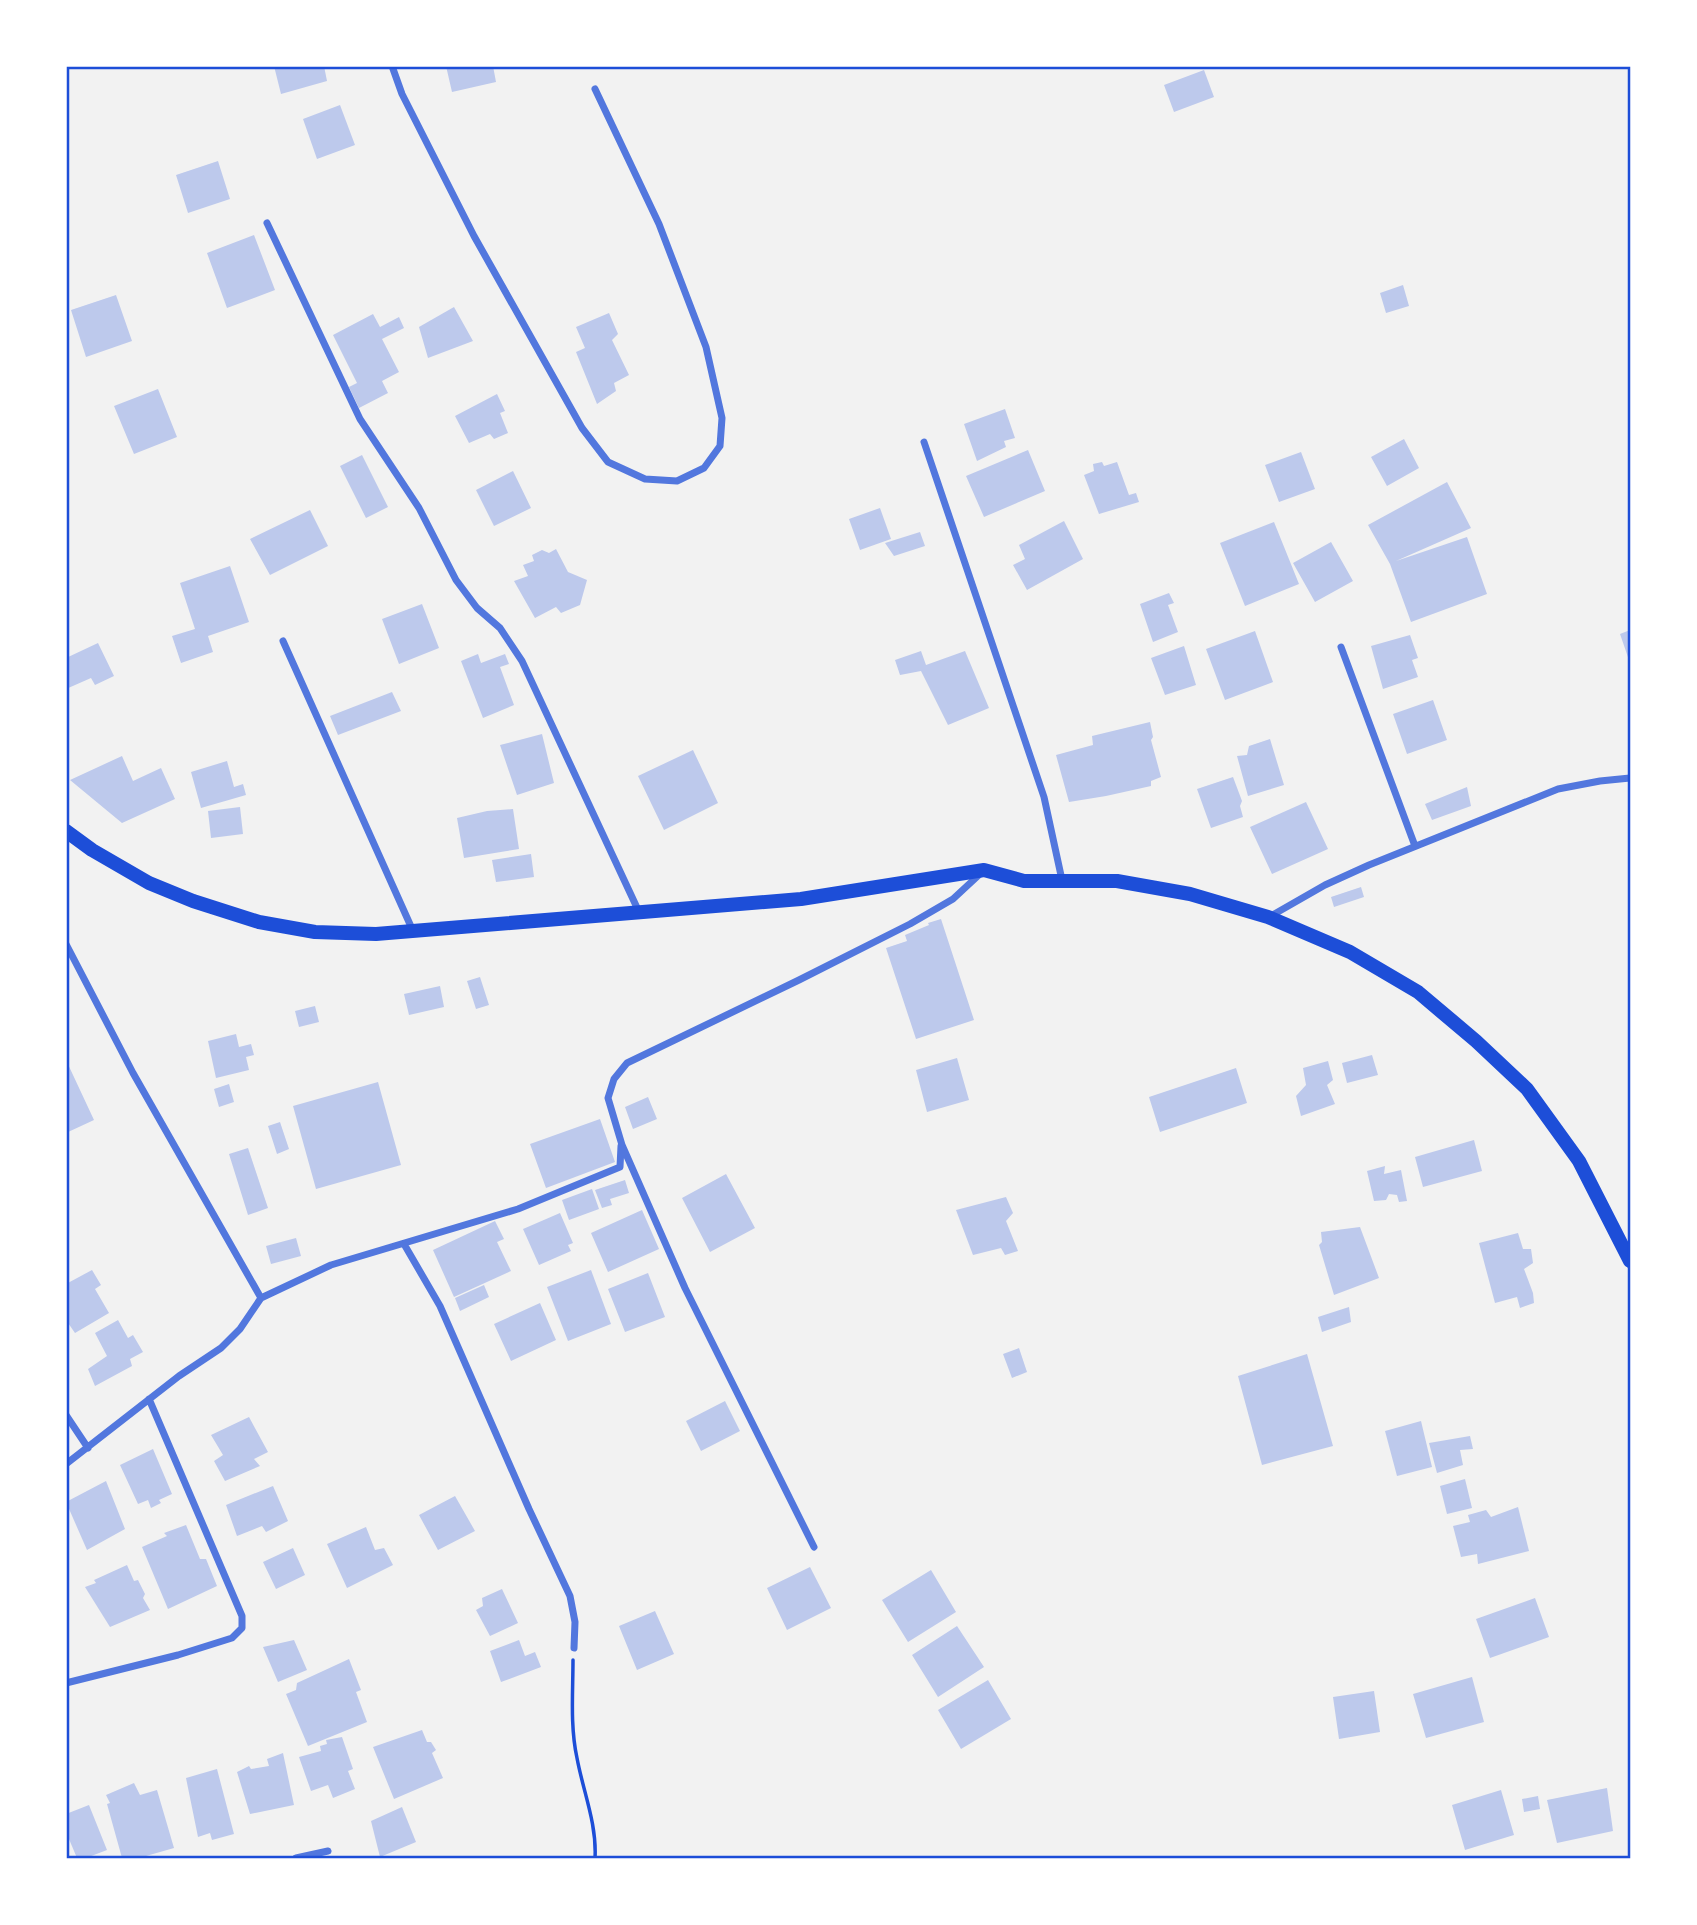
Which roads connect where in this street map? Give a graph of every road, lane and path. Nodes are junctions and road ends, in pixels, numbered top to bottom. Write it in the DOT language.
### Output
graph roads {
  1 [pos="392,66"];
  2 [pos="596,89"];
  3 [pos="267,223"];
  4 [pos="924,442"];
  5 [pos="282,641"];
  6 [pos="1340,647"];
  7 [pos="1630,778"];
  8 [pos="66,831"];
  9 [pos="1415,846"];
  10 [pos="984,870"];
  11 [pos="1062,881"];
  12 [pos="639,912"];
  13 [pos="1268,917"];
  14 [pos="413,931"];
  15 [pos="66,943"];
  16 [pos="622,1145"];
  17 [pos="404,1244"];
  18 [pos="1630,1261"];
  19 [pos="261,1298"];
  20 [pos="149,1399"];
  21 [pos="66,1416"];
  22 [pos="88,1448"];
  23 [pos="66,1464"];
  24 [pos="814,1547"];
  25 [pos="574,1648"];
  26 [pos="66,1683"];
  27 [pos="328,1852"];
  28 [pos="296,1858"];
  29 [pos="595,1858"];
  1 -- 2 [label="street"];
  3 -- 12 [label="street"];
  4 -- 11 [label="street"];
  5 -- 14 [label="street"];
  6 -- 9 [label="street"];
  7 -- 9 [label="street"];
  8 -- 14 [label="main road"];
  9 -- 13 [label="street"];
  10 -- 11 [label="main road"];
  10 -- 12 [label="main road"];
  10 -- 16 [label="street"];
  11 -- 13 [label="main road"];
  12 -- 14 [label="main road"];
  13 -- 18 [label="main road"];
  15 -- 19 [label="street"];
  16 -- 17 [label="street"];
  16 -- 24 [label="street"];
  17 -- 19 [label="street"];
  17 -- 25 [label="street"];
  19 -- 20 [label="street"];
  20 -- 22 [label="street"];
  20 -- 26 [label="street"];
  21 -- 22 [label="street"];
  22 -- 23 [label="street"];
  25 -- 29 [label="path"];
  27 -- 28 [label="street"];
}
